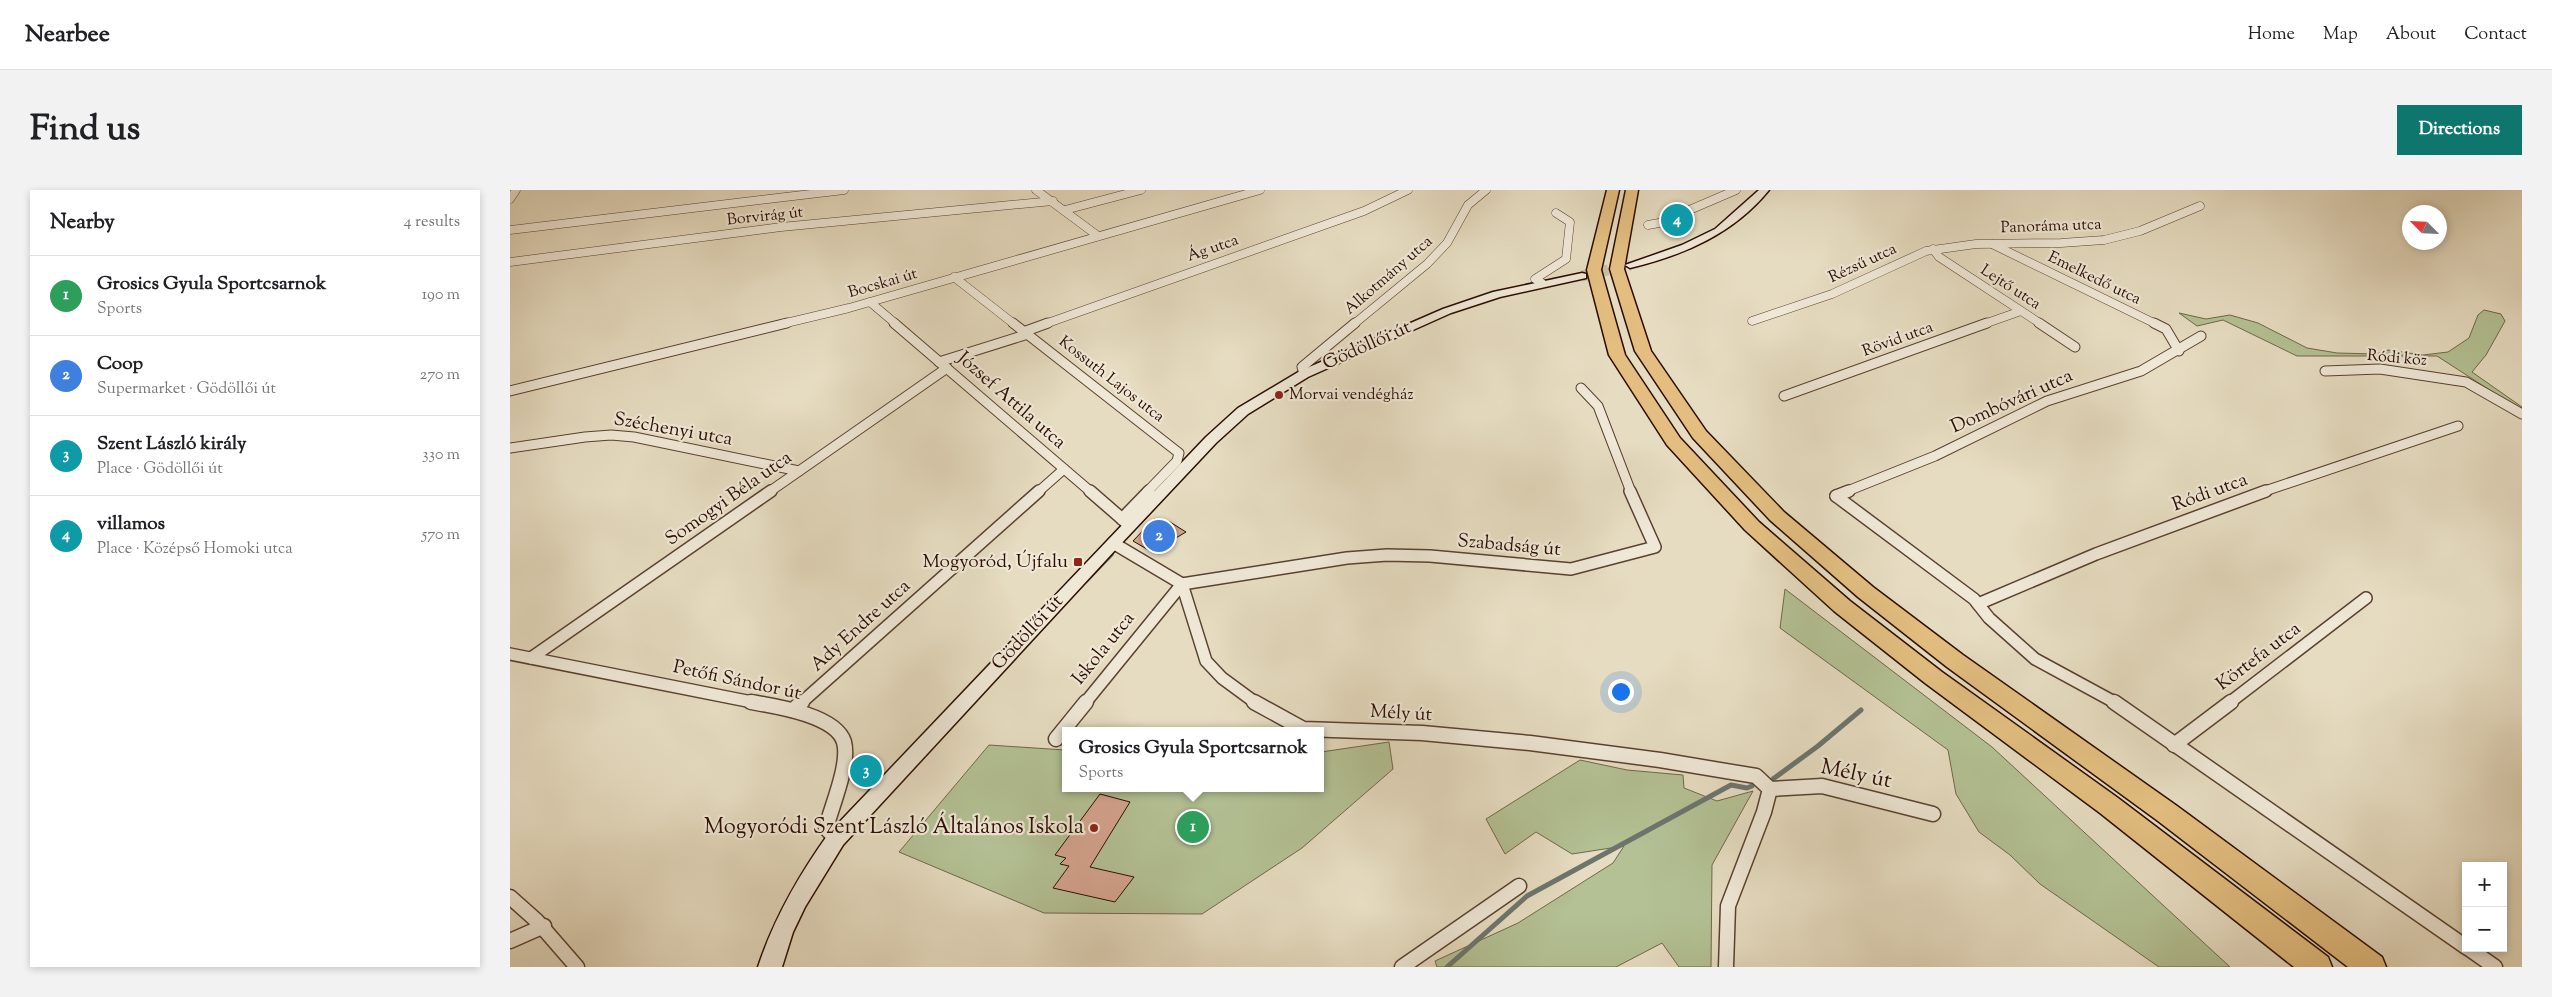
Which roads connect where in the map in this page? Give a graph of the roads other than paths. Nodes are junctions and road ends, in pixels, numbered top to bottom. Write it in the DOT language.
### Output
graph roads {
  1 [pos="516,190"];
  2 [pos="844,190"];
  3 [pos="1036,190"];
  4 [pos="1141,190"];
  5 [pos="1260,190"];
  6 [pos="1408,190"];
  7 [pos="1486,190"];
  8 [pos="1613,190"];
  9 [pos="1632,190"];
  10 [pos="1736,190"];
  11 [pos="1764,190"];
  12 [pos="510,199"];
  13 [pos="1053,201"];
  14 [pos="2200,206"];
  15 [pos="1065,210"];
  16 [pos="1556,213"];
  17 [pos="1648,225"];
  18 [pos="510,230"];
  19 [pos="1098,236"];
  20 [pos="1988,242"];
  21 [pos="1933,249"];
  22 [pos="510,262"];
  23 [pos="1630,265"];
  24 [pos="1582,276"];
  25 [pos="954,277"];
  26 [pos="1542,283"];
  27 [pos="870,302"];
  28 [pos="2021,311"];
  29 [pos="1752,322"];
  30 [pos="1027,333"];
  31 [pos="2201,336"];
  32 [pos="2075,346"];
  33 [pos="2179,351"];
  34 [pos="943,365"];
  35 [pos="2325,371"];
  36 [pos="1304,374"];
  37 [pos="1581,388"];
  38 [pos="510,391"];
  39 [pos="1784,396"];
  40 [pos="2522,414"];
  41 [pos="2458,426"];
  42 [pos="510,448"];
  43 [pos="1064,469"];
  44 [pos="799,472"];
  45 [pos="1126,522"];
  46 [pos="1113,543"];
  47 [pos="1182,584"];
  48 [pos="2366,598"];
  49 [pos="1978,604"];
  50 [pos="510,654"];
  51 [pos="531,658"];
  52 [pos="793,710"];
  53 [pos="1066,727"];
  54 [pos="1296,727"];
  55 [pos="1324,730"];
  56 [pos="1062,732"];
  57 [pos="1056,739"];
  58 [pos="2174,745"];
  59 [pos="1770,789"];
  60 [pos="1933,814"];
  61 [pos="836,839"];
  62 [pos="1519,886"];
  63 [pos="510,897"];
  64 [pos="544,926"];
  65 [pos="510,941"];
  66 [pos="2462,944"];
  67 [pos="2474,952"];
  68 [pos="577,967"];
  69 [pos="770,967"];
  70 [pos="1402,967"];
  71 [pos="1726,967"];
  72 [pos="2317,967"];
  73 [pos="2371,967"];
  74 [pos="2495,967"];
  1 -- 12 [label="street"];
  2 -- 18 [label="street"];
  3 -- 13 [label="street"];
  4 -- 15 [label="street"];
  5 -- 19 [label="street, Bocskai út"];
  6 -- 30 [label="street, Ág utca"];
  7 -- 36 [label="street, Alkotmány utca"];
  8 -- 72 [label="highway"];
  9 -- 73 [label="highway"];
  10 -- 17 [label="street"];
  11 -- 23 [label="main road"];
  13 -- 15 [label="street"];
  13 -- 22 [label="street, Borvirág út"];
  14 -- 20 [label="street, Panoráma utca"];
  15 -- 19 [label="street"];
  16 -- 26 [label="street"];
  19 -- 25 [label="street, Bocskai út"];
  20 -- 21 [label="street, Rézsű utca"];
  20 -- 33 [label="street, Emelkedő utca"];
  21 -- 28 [label="street, Lejtő utca"];
  21 -- 29 [label="street, Rézsű utca"];
  24 -- 26 [label="main road, Gödöllői út"];
  25 -- 27 [label="street, Bocskai út"];
  25 -- 30 [label="street, Kossuth Lajos utca"];
  26 -- 36 [label="main road, Gödöllői út"];
  27 -- 34 [label="street, József Attila utca"];
  27 -- 38 [label="street, Bocskai út"];
  28 -- 32 [label="street, Lejtő utca"];
  28 -- 39 [label="street, Rövid utca"];
  30 -- 34 [label="street, Ág utca"];
  30 -- 45 [label="street, Kossuth Lajos utca"];
  31 -- 33 [label="street, Dombóvári utca"];
  33 -- 49 [label="street, Dombóvári utca"];
  34 -- 43 [label="street, József Attila utca"];
  34 -- 44 [label="street, Somogyi Béla utca"];
  35 -- 40 [label="street, Ródi köz"];
  36 -- 45 [label="main road, Gödöllői út"];
  37 -- 47 [label="street, Szabadság út"];
  41 -- 49 [label="street, Ródi utca"];
  42 -- 44 [label="street, Széchenyi utca"];
  43 -- 45 [label="street, József Attila utca"];
  43 -- 52 [label="street, Ady Endre utca"];
  44 -- 51 [label="street, Somogyi Béla utca"];
  45 -- 46 [label="main road, Gödöllői út"];
  46 -- 47 [label="street"];
  46 -- 61 [label="main road, Gödöllői út"];
  47 -- 53 [label="street, Iskola utca"];
  47 -- 54 [label="street, Mély út"];
  48 -- 58 [label="street, Körtefa utca"];
  49 -- 58 [label="street"];
  50 -- 51 [label="street, Petőfi Sándor út"];
  51 -- 52 [label="street, Petőfi Sándor út"];
  52 -- 61 [label="street, Petőfi Sándor út"];
  55 -- 59 [label="street, Mély út"];
  56 -- 57 [label="street, Iskola utca"];
  58 -- 66 [label="street"];
  59 -- 60 [label="street, Mély út"];
  59 -- 71 [label="street"];
  61 -- 69 [label="main road, Gödöllői út"];
  62 -- 70 [label="street"];
  63 -- 64 [label="street"];
  64 -- 65 [label="street"];
  64 -- 68 [label="street"];
  67 -- 74 [label="street"];
}
